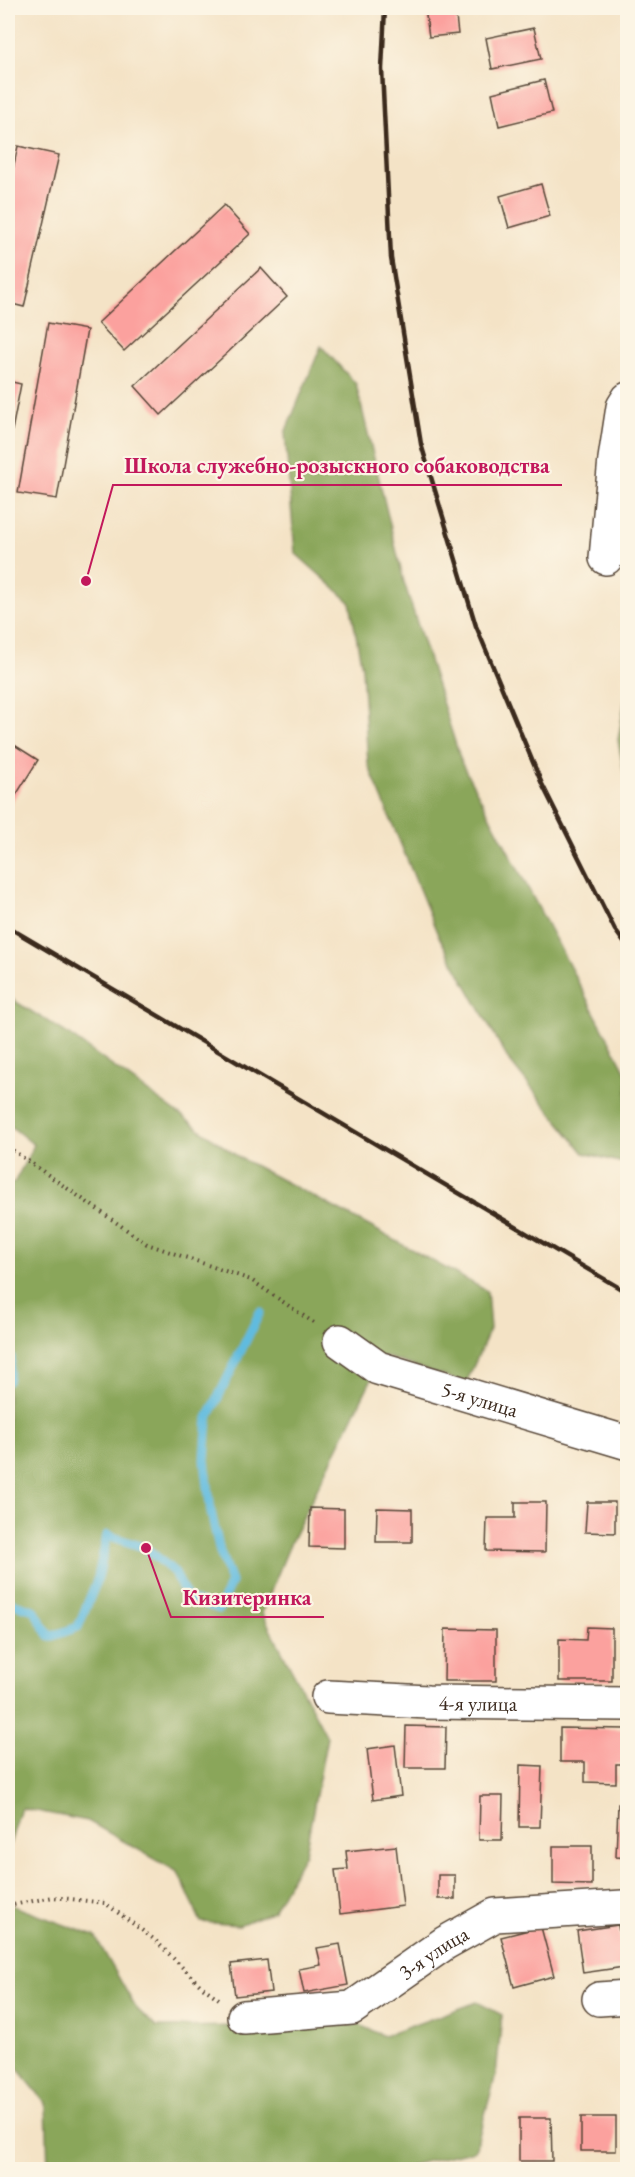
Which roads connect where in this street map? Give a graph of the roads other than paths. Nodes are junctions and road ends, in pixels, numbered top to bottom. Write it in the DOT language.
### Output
graph roads {
  1 [pos="627,399"];
  2 [pos="606,558"];
  3 [pos="340,1341"];
  4 [pos="627,1443"];
  5 [pos="328,1697"];
  6 [pos="627,1704"];
  7 [pos="627,1910"];
  8 [pos="244,2017"];
  1 -- 2 [label="street"];
  3 -- 4 [label="street, 5-я улица"];
  5 -- 6 [label="street, 4-я улица"];
  7 -- 8 [label="street, 3-я улица"];
}
